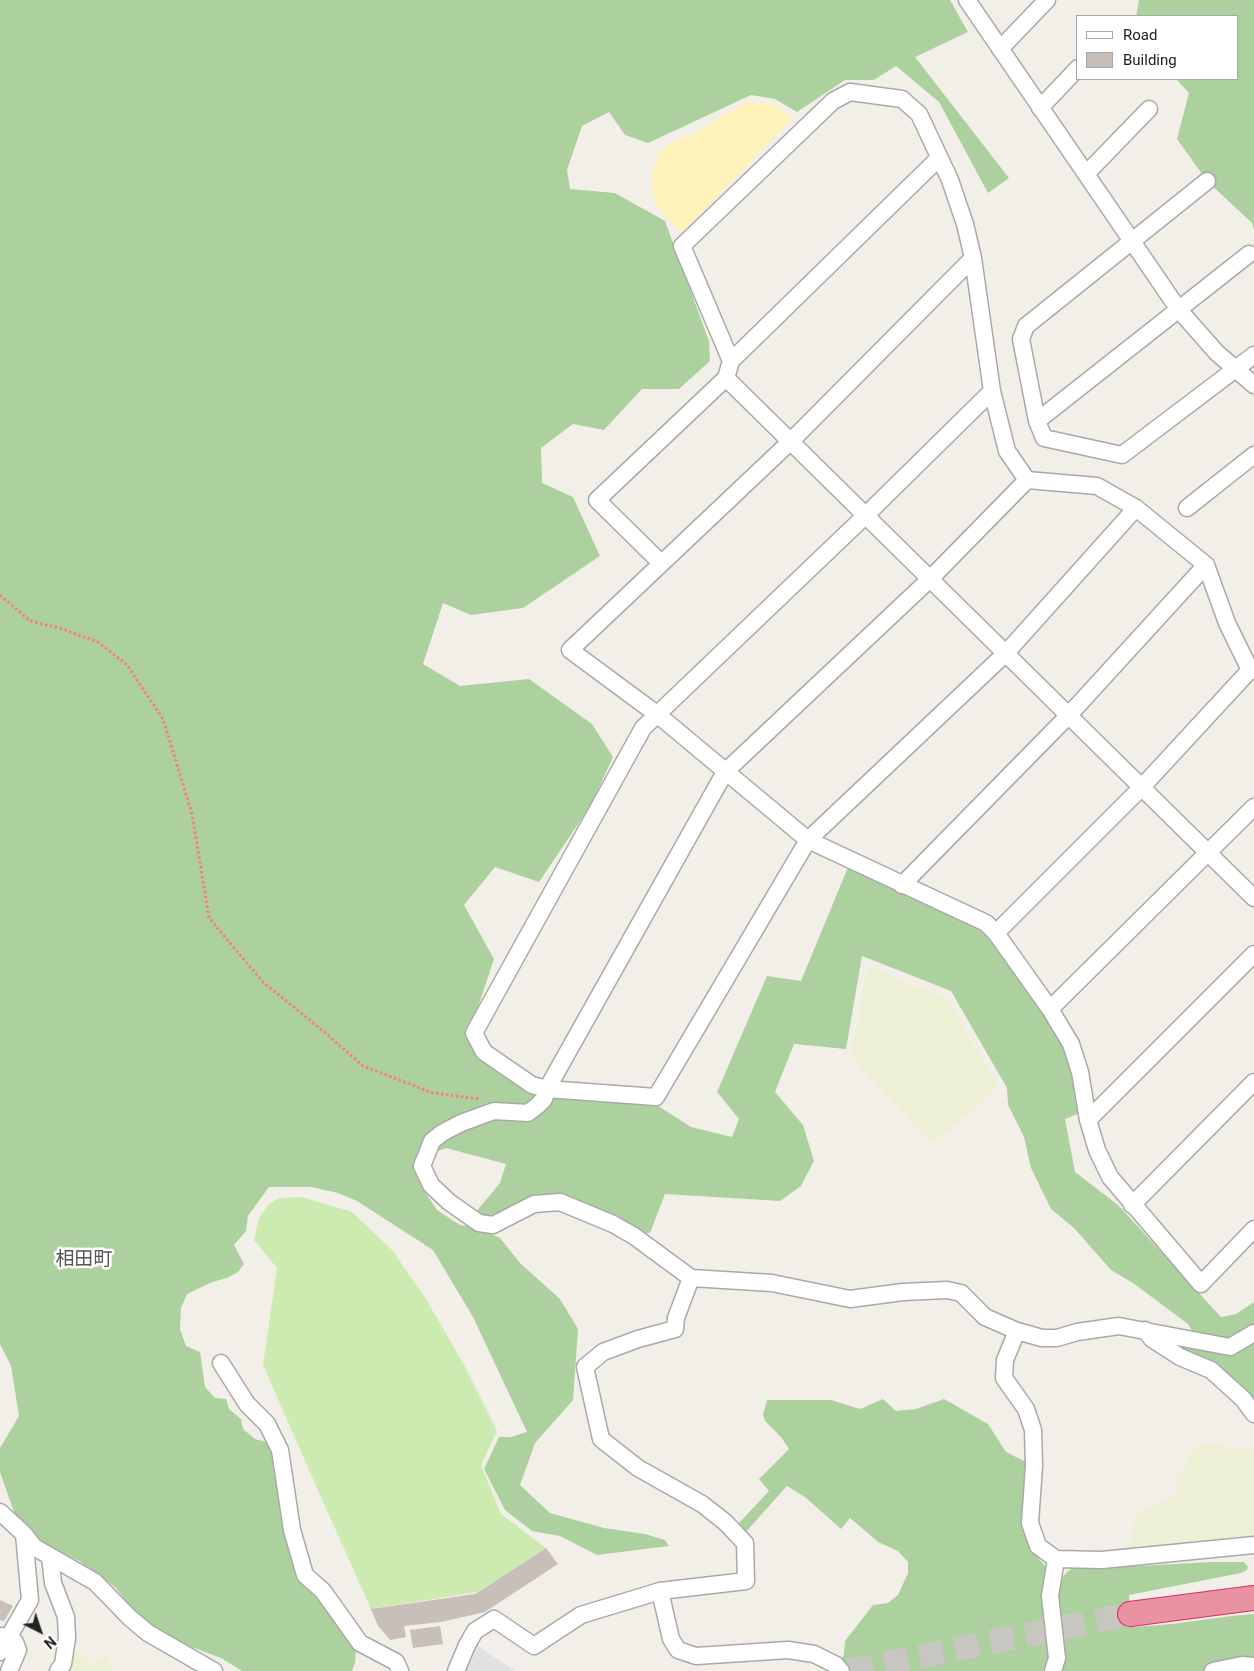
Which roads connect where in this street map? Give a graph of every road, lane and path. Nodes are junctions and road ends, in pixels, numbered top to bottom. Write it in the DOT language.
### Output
graph roads {
  1 [pos="967,0"];
  2 [pos="1047,0"];
  3 [pos="1000,49"];
  4 [pos="1076,70"];
  5 [pos="1040,108"];
  6 [pos="1149,109"];
  7 [pos="939,158"];
  8 [pos="1086,174"];
  9 [pos="1207,181"];
  10 [pos="1132,242"];
  11 [pos="1249,254"];
  12 [pos="973,258"];
  13 [pos="1179,310"];
  14 [pos="1254,354"];
  15 [pos="731,361"];
  16 [pos="1235,368"];
  17 [pos="726,378"];
  18 [pos="1254,385"];
  19 [pos="992,391"];
  20 [pos="1037,421"];
  21 [pos="791,441"];
  22 [pos="1254,455"];
  23 [pos="1027,480"];
  24 [pos="1136,508"];
  25 [pos="1187,508"];
  26 [pos="866,515"];
  27 [pos="661,563"];
  28 [pos="1206,565"];
  29 [pos="930,578"];
  30 [pos="0,595"];
  31 [pos="1006,653"];
  32 [pos="1252,671"];
  33 [pos="658,715"];
  34 [pos="1068,716"];
  35 [pos="725,772"];
  36 [pos="1141,788"];
  37 [pos="1254,806"];
  38 [pos="808,840"];
  39 [pos="1208,853"];
  40 [pos="902,885"];
  41 [pos="1254,898"];
  42 [pos="996,933"];
  43 [pos="1254,954"];
  44 [pos="1050,1009"];
  45 [pos="1254,1082"];
  46 [pos="547,1090"];
  47 [pos="480,1099"];
  48 [pos="1088,1120"];
  49 [pos="1132,1205"];
  50 [pos="1251,1237"];
  51 [pos="691,1278"];
  52 [pos="1145,1330"];
  53 [pos="1017,1331"];
  54 [pos="1254,1333"];
  55 [pos="221,1362"];
  56 [pos="1254,1414"];
  57 [pos="0,1512"];
  58 [pos="24,1534"];
  59 [pos="1254,1545"];
  60 [pos="50,1556"];
  61 [pos="1056,1559"];
  62 [pos="660,1591"];
  63 [pos="1254,1598"];
  64 [pos="1130,1614"];
  65 [pos="4,1637"];
  66 [pos="0,1652"];
  67 [pos="1254,1666"];
  68 [pos="9,1671"];
  69 [pos="58,1671"];
  70 [pos="214,1671"];
  71 [pos="400,1671"];
  72 [pos="456,1671"];
  73 [pos="841,1671"];
  74 [pos="1053,1671"];
  75 [pos="1213,1671"];
  1 -- 3 [label="street"];
  2 -- 3 [label="street"];
  3 -- 5 [label="street"];
  4 -- 5 [label="street"];
  5 -- 8 [label="street"];
  6 -- 8 [label="street"];
  7 -- 12 [label="street"];
  7 -- 15 [label="street"];
  7 -- 15 [label="street"];
  8 -- 10 [label="street"];
  9 -- 10 [label="street"];
  10 -- 13 [label="street"];
  10 -- 20 [label="street"];
  11 -- 13 [label="street"];
  12 -- 19 [label="street"];
  12 -- 21 [label="street"];
  13 -- 16 [label="street"];
  13 -- 20 [label="street"];
  14 -- 16 [label="street"];
  15 -- 17 [label="street"];
  16 -- 18 [label="street"];
  16 -- 20 [label="street"];
  17 -- 21 [label="street"];
  17 -- 27 [label="street"];
  19 -- 23 [label="street"];
  19 -- 26 [label="street"];
  21 -- 26 [label="street"];
  21 -- 27 [label="street"];
  22 -- 25 [label="street"];
  23 -- 24 [label="street"];
  23 -- 29 [label="street"];
  24 -- 28 [label="street"];
  24 -- 31 [label="street"];
  26 -- 29 [label="street"];
  26 -- 33 [label="street"];
  27 -- 33 [label="street"];
  28 -- 32 [label="street"];
  28 -- 34 [label="street"];
  29 -- 31 [label="street"];
  29 -- 35 [label="street"];
  30 -- 47 [label="path"];
  31 -- 34 [label="street"];
  31 -- 38 [label="street"];
  32 -- 36 [label="street"];
  33 -- 35 [label="street"];
  33 -- 46 [label="street"];
  34 -- 36 [label="street"];
  34 -- 40 [label="street"];
  35 -- 38 [label="street"];
  35 -- 46 [label="street"];
  36 -- 39 [label="street"];
  36 -- 42 [label="street"];
  37 -- 39 [label="street"];
  38 -- 40 [label="street"];
  38 -- 46 [label="street"];
  39 -- 41 [label="street"];
  39 -- 44 [label="street"];
  40 -- 42 [label="street"];
  42 -- 44 [label="street"];
  43 -- 48 [label="street"];
  44 -- 48 [label="street"];
  45 -- 49 [label="street"];
  46 -- 51 [label="street"];
  48 -- 49 [label="street"];
  49 -- 50 [label="street"];
  51 -- 53 [label="street"];
  51 -- 62 [label="street"];
  52 -- 53 [label="street"];
  52 -- 54 [label="street"];
  52 -- 56 [label="street"];
  53 -- 61 [label="street"];
  55 -- 71 [label="street"];
  57 -- 58 [label="street"];
  58 -- 60 [label="street"];
  58 -- 65 [label="street"];
  59 -- 61 [label="street"];
  60 -- 69 [label="street"];
  60 -- 70 [label="street"];
  61 -- 74 [label="street"];
  62 -- 72 [label="street"];
  62 -- 73 [label="street"];
  63 -- 64 [label="highway"];
  65 -- 66 [label="street"];
  65 -- 68 [label="street"];
  67 -- 75 [label="street"];
}
